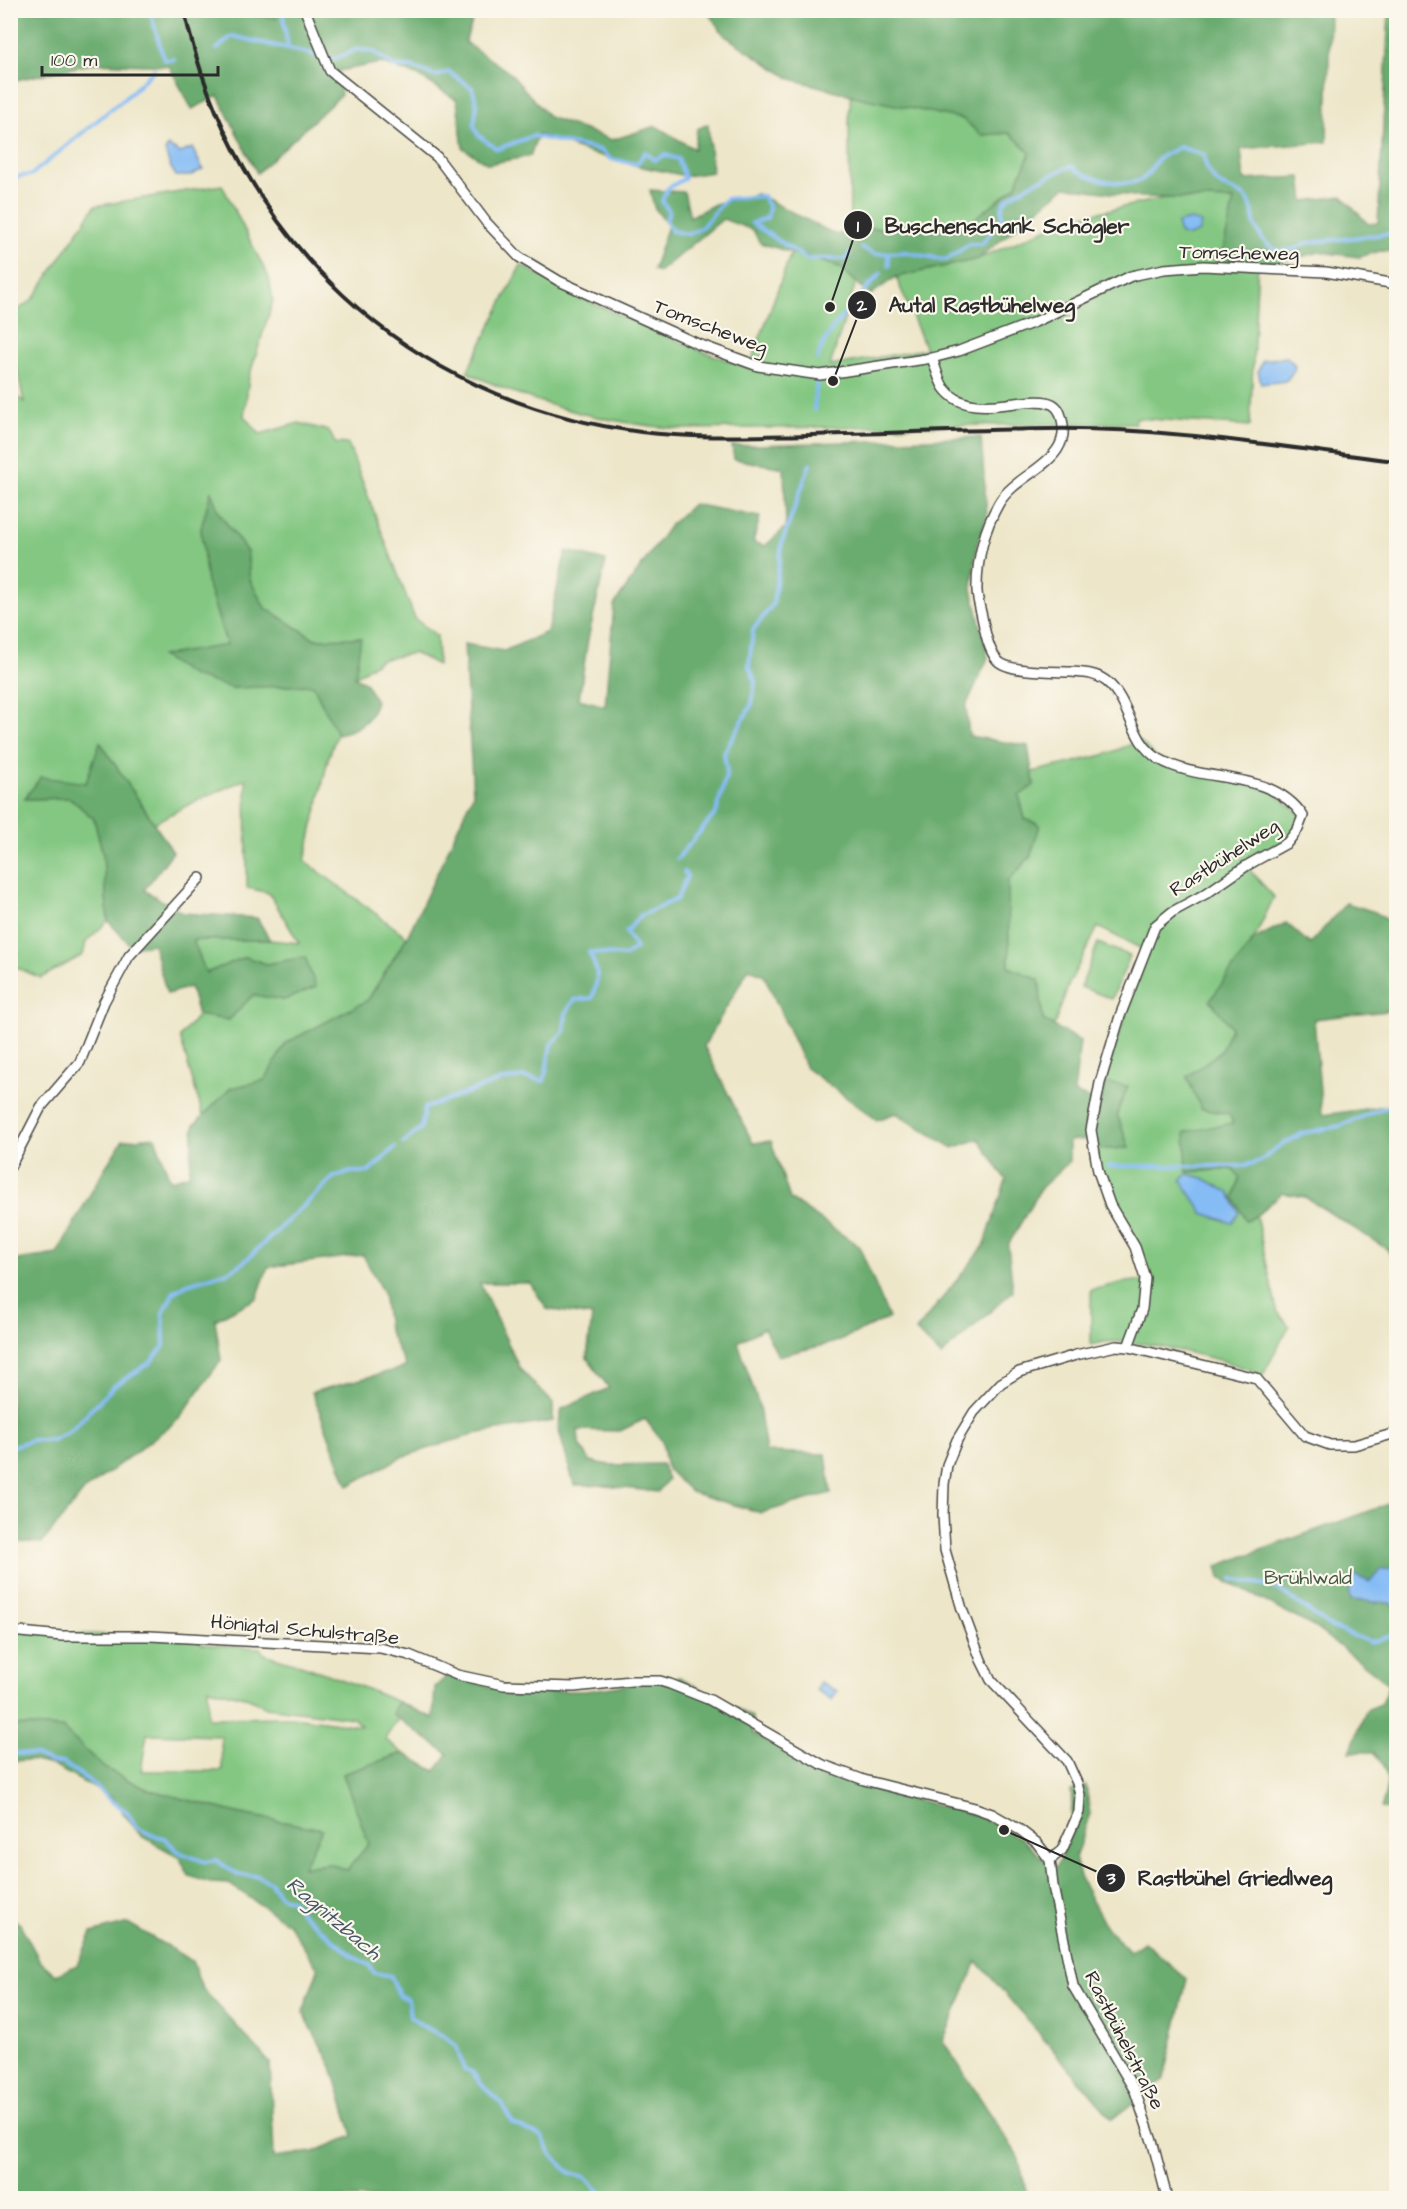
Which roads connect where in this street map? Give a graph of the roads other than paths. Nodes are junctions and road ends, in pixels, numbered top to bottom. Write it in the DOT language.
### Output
graph roads {
  1 [pos="305,10"];
  2 [pos="1396,284"];
  3 [pos="933,358"];
  4 [pos="200,878"];
  5 [pos="10,1167"];
  6 [pos="1128,1347"];
  7 [pos="1396,1433"];
  8 [pos="10,1631"];
  9 [pos="1050,1860"];
  10 [pos="1167,2199"];
  1 -- 3 [label="street, Tomscheweg"];
  2 -- 3 [label="street, Tomscheweg"];
  3 -- 6 [label="street, Rastbühelweg"];
  4 -- 5 [label="street"];
  6 -- 7 [label="street"];
  6 -- 9 [label="street"];
  8 -- 9 [label="street, Hönigtal Schulstraße"];
  9 -- 10 [label="street, Rastbühelstraße"];
}
